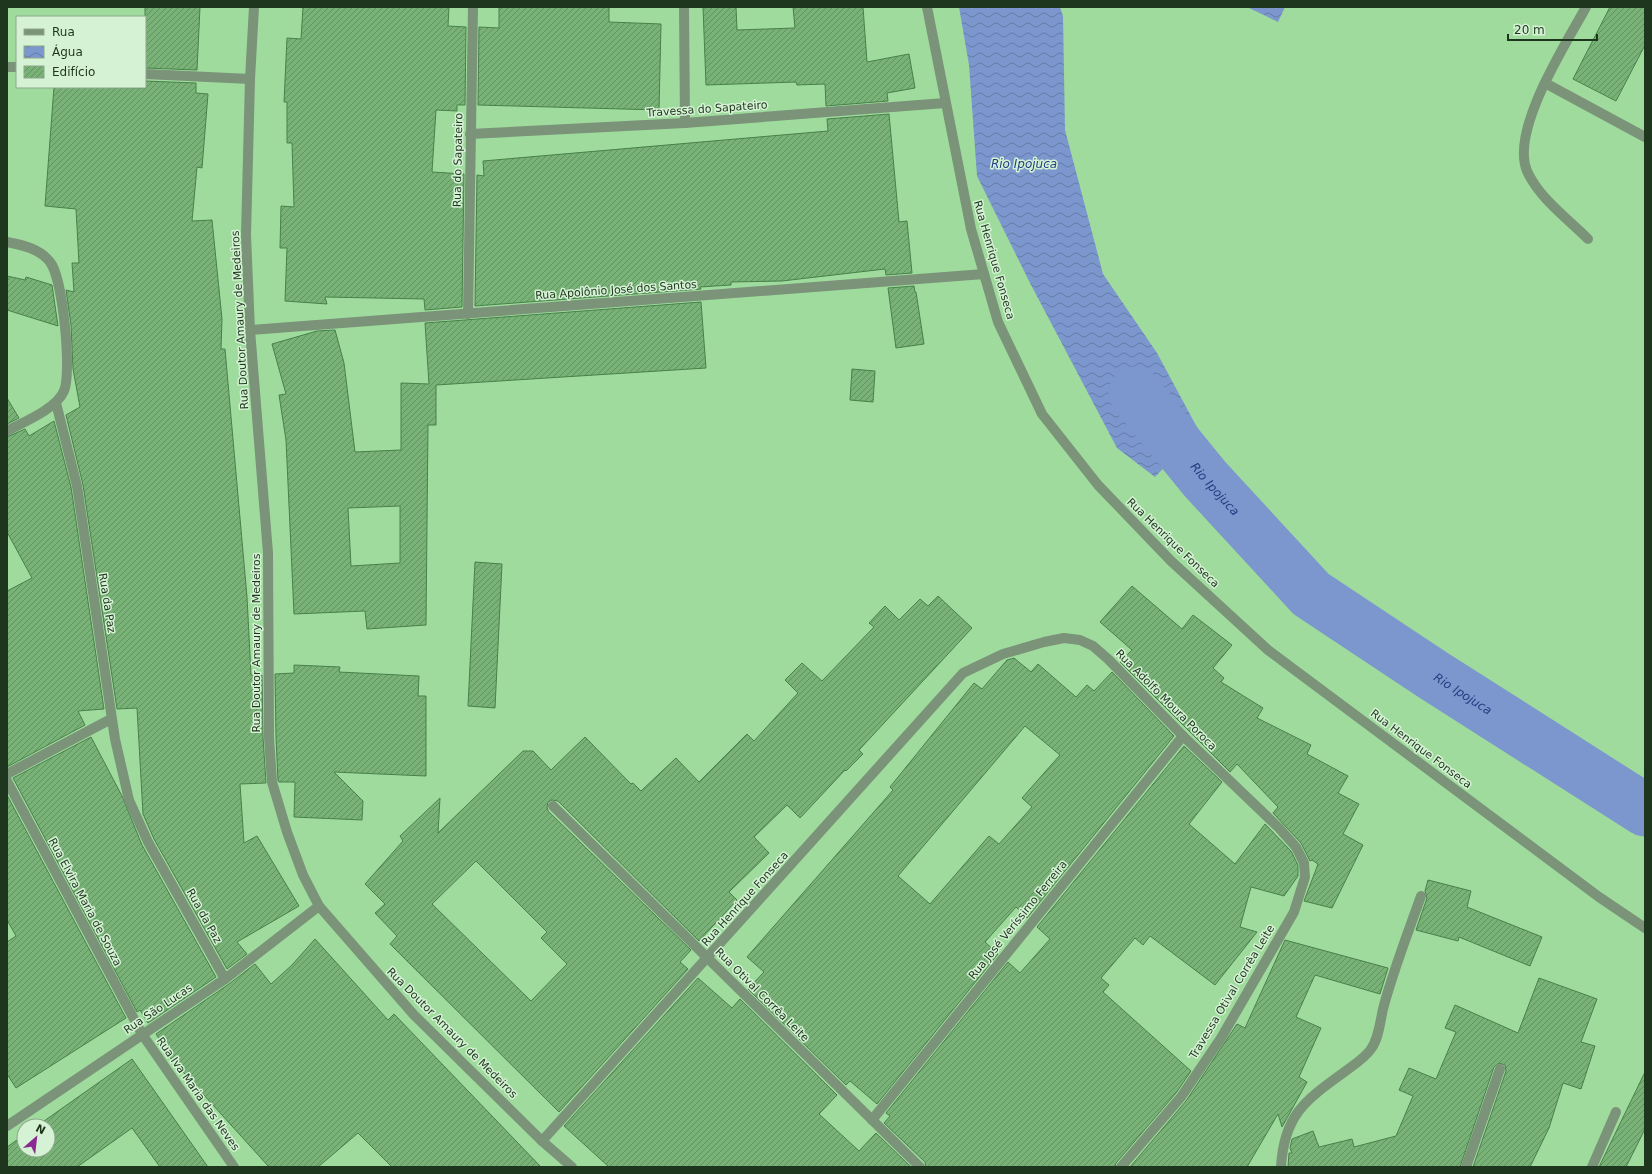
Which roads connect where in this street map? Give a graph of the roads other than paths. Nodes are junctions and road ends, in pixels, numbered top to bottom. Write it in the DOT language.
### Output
graph roads {
  1 [pos="254,7"];
  2 [pos="473,7"];
  3 [pos="684,7"];
  4 [pos="926,7"];
  5 [pos="1586,7"];
  6 [pos="146,74"];
  7 [pos="250,79"];
  8 [pos="1545,83"];
  9 [pos="945,103"];
  10 [pos="685,123"];
  11 [pos="470,134"];
  12 [pos="1645,137"];
  13 [pos="1588,239"];
  14 [pos="7,242"];
  15 [pos="984,274"];
  16 [pos="468,314"];
  17 [pos="250,330"];
  18 [pos="56,403"];
  19 [pos="7,431"];
  20 [pos="963,673"];
  21 [pos="111,718"];
  22 [pos="1183,736"];
  23 [pos="7,774"];
  24 [pos="7,781"];
  25 [pos="553,806"];
  26 [pos="1305,877"];
  27 [pos="1420,896"];
  28 [pos="318,906"];
  29 [pos="1645,928"];
  30 [pos="708,958"];
  31 [pos="225,979"];
  32 [pos="142,1034"];
  33 [pos="1500,1069"];
  34 [pos="1616,1112"];
  35 [pos="872,1120"];
  36 [pos="7,1126"];
  37 [pos="542,1141"];
  38 [pos="234,1167"];
  39 [pos="572,1167"];
  40 [pos="920,1167"];
  41 [pos="1121,1167"];
  42 [pos="1281,1167"];
  43 [pos="1466,1167"];
  44 [pos="1592,1167"];
  1 -- 7 [label="street, Rua Doutor Amaury de Medeiros"];
  2 -- 11 [label="street, Rua do Sapateiro"];
  3 -- 10 [label="street"];
  4 -- 9 [label="street, Rua Henrique Fonseca"];
  5 -- 8 [label="street"];
  6 -- 7 [label="street"];
  7 -- 17 [label="street, Rua Doutor Amaury de Medeiros"];
  8 -- 12 [label="street"];
  8 -- 13 [label="street"];
  9 -- 10 [label="street, Travessa do Sapateiro"];
  9 -- 15 [label="street, Rua Henrique Fonseca"];
  10 -- 11 [label="street, Travessa do Sapateiro"];
  11 -- 16 [label="street, Rua do Sapateiro"];
  14 -- 18 [label="street"];
  15 -- 16 [label="street, Rua Apolônio José dos Santos"];
  15 -- 29 [label="street, Rua Henrique Fonseca"];
  16 -- 17 [label="street, Rua Apolônio José dos Santos"];
  17 -- 28 [label="street, Rua Doutor Amaury de Medeiros"];
  18 -- 19 [label="street"];
  18 -- 21 [label="street, Rua da Paz"];
  20 -- 22 [label="street, Rua Adolfo Moura Poroca"];
  20 -- 30 [label="street, Rua Henrique Fonseca"];
  21 -- 23 [label="street"];
  21 -- 31 [label="street, Rua da Paz"];
  22 -- 26 [label="street, Rua Adolfo Moura Poroca"];
  22 -- 35 [label="street, Rua José Veríssimo Ferreira"];
  24 -- 32 [label="street, Rua Elvira Maria de Souza"];
  25 -- 30 [label="street, Rua Otival Corrêa Leite"];
  26 -- 41 [label="street, Travessa Otival Corrêa Leite"];
  27 -- 42 [label="street"];
  28 -- 31 [label="street, Rua São Lucas"];
  28 -- 37 [label="street, Rua Doutor Amaury de Medeiros"];
  30 -- 35 [label="street, Rua Otival Corrêa Leite"];
  30 -- 37 [label="street, Rua Henrique Fonseca"];
  31 -- 32 [label="street, Rua São Lucas"];
  32 -- 36 [label="street, Rua São Lucas"];
  32 -- 38 [label="street, Rua Iva Maria das Neves"];
  33 -- 43 [label="street"];
  34 -- 44 [label="street"];
  35 -- 40 [label="street, Rua Otival Corrêa Leite"];
  37 -- 39 [label="street, Rua Doutor Amaury de Medeiros"];
}
